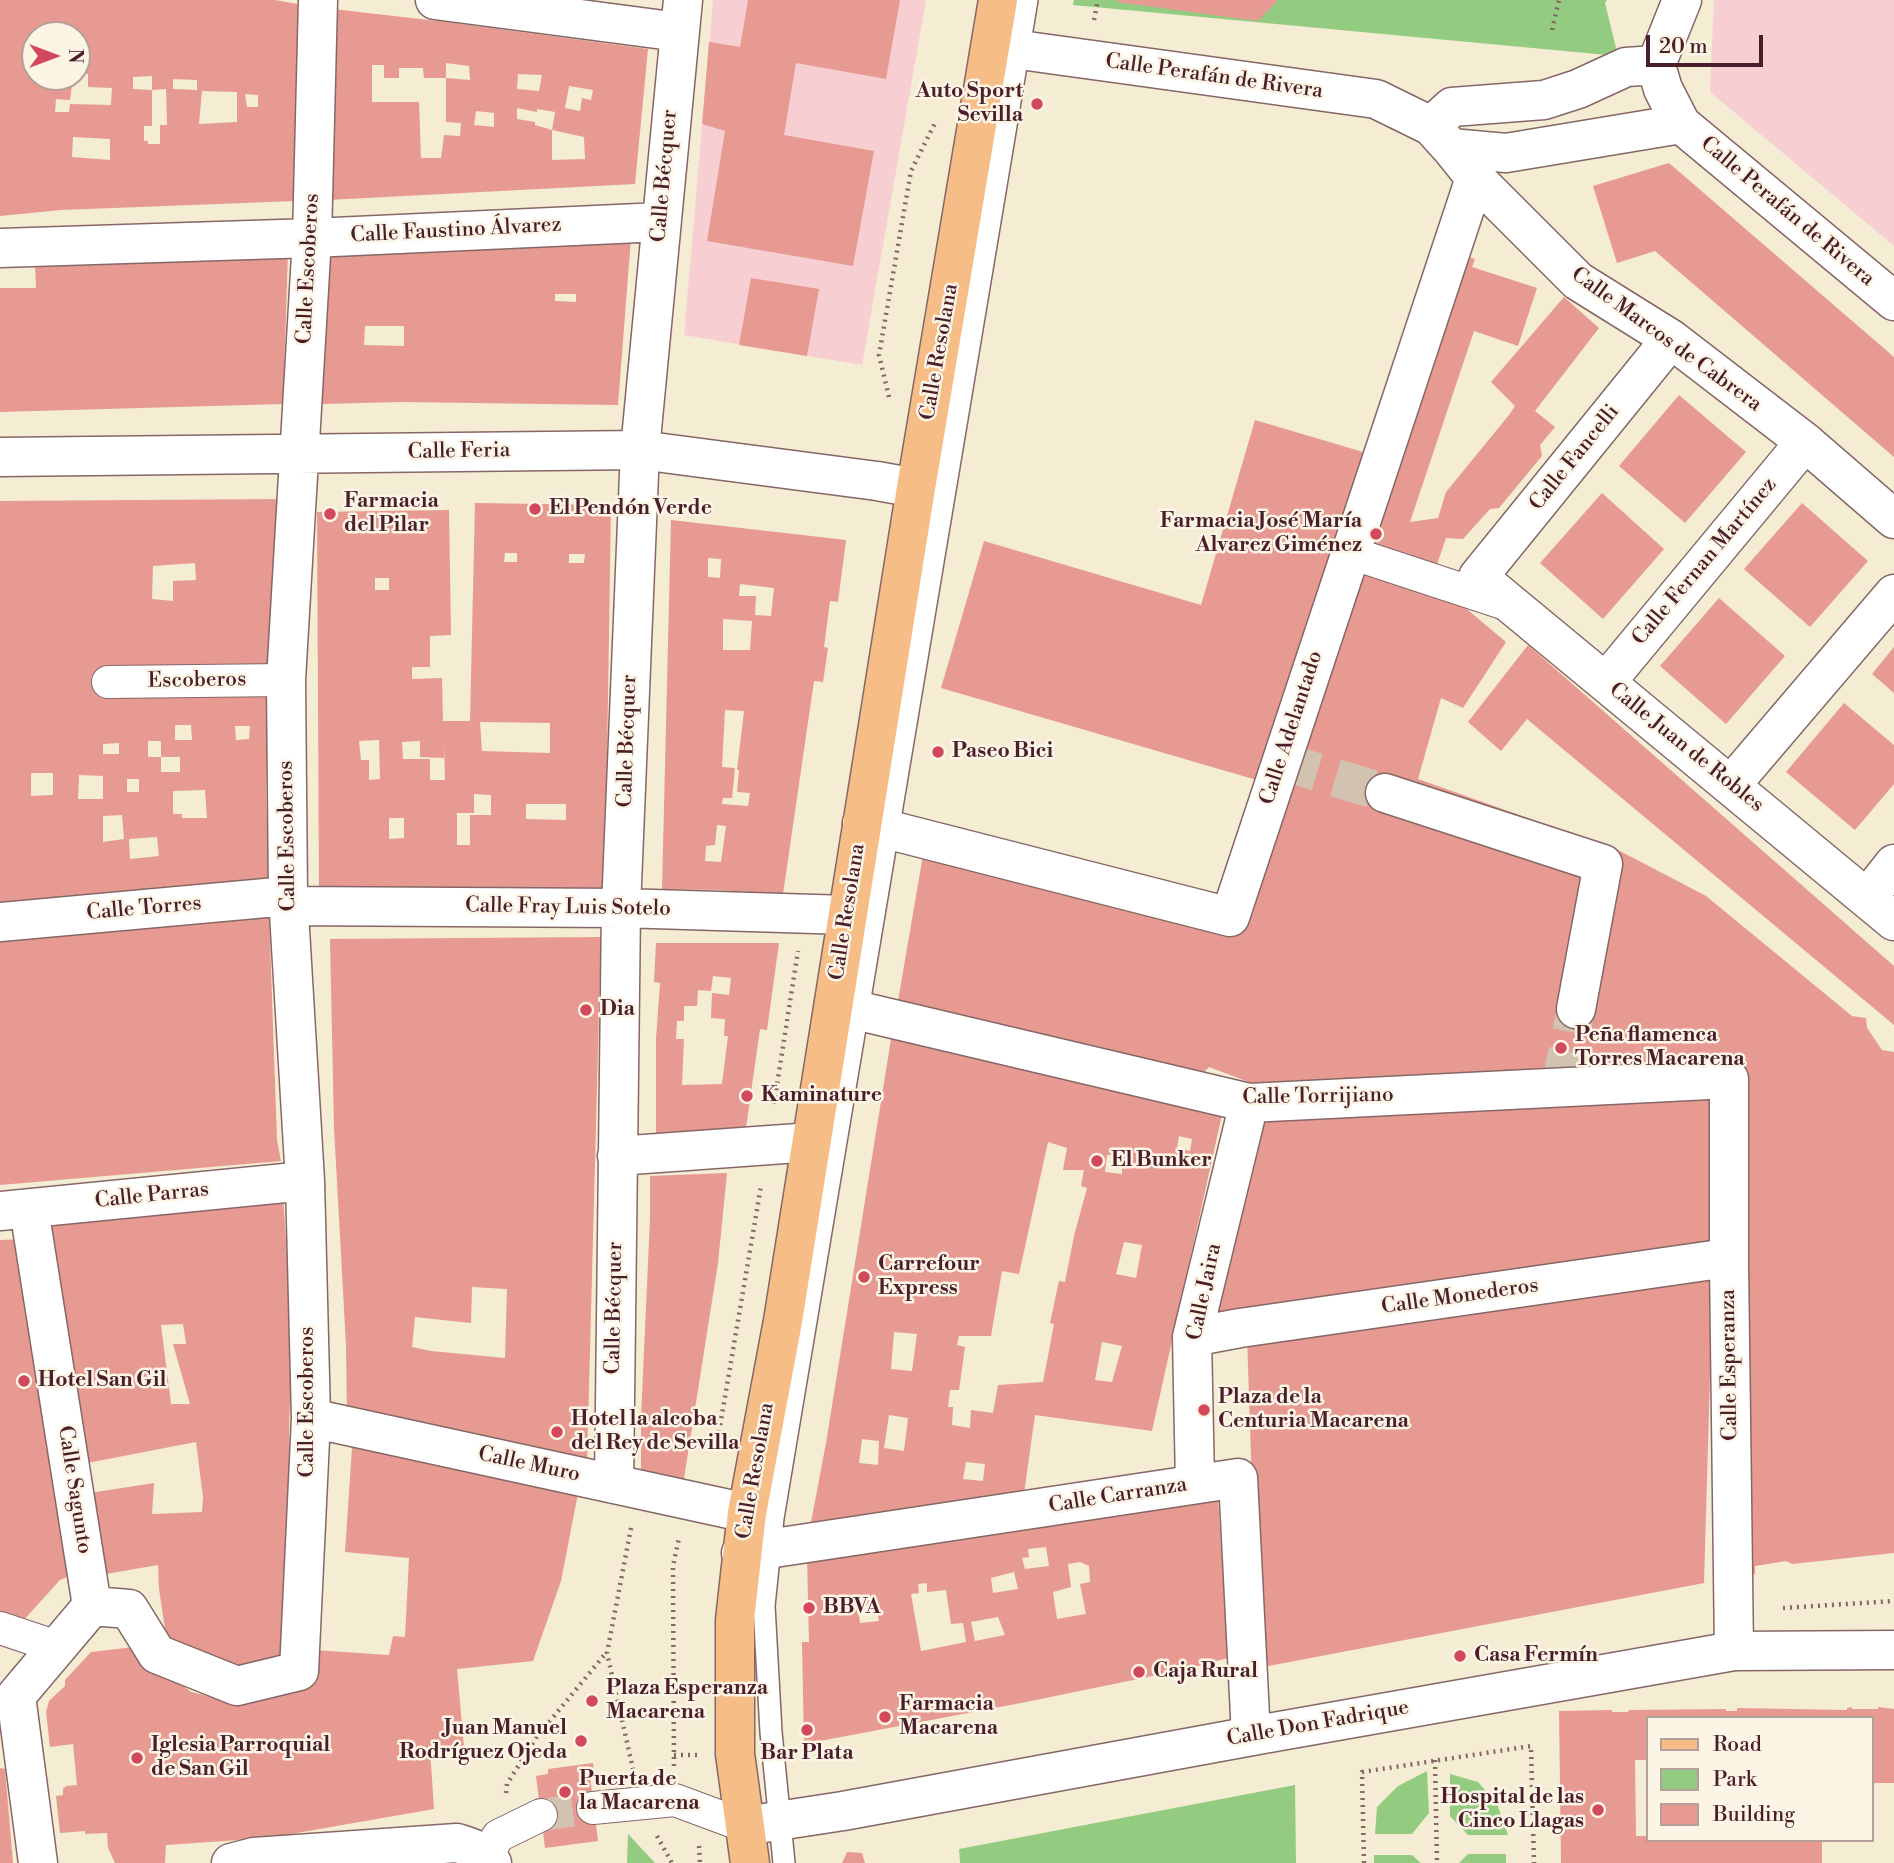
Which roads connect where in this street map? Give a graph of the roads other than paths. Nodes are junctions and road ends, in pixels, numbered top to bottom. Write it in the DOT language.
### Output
graph roads {
  1 [pos="317,0"];
  2 [pos="435,0"];
  3 [pos="998,0"];
  4 [pos="1027,0"];
  5 [pos="1682,0"];
  6 [pos="681,16"];
  7 [pos="1004,48"];
  8 [pos="1656,65"];
  9 [pos="1681,124"];
  10 [pos="1441,137"];
  11 [pos="1475,178"];
  12 [pos="661,222"];
  13 [pos="312,238"];
  14 [pos="0,248"];
  15 [pos="1894,300"];
  16 [pos="1671,340"];
  17 [pos="1805,442"];
  18 [pos="640,450"];
  19 [pos="300,454"];
  20 [pos="0,457"];
  21 [pos="916,488"];
  22 [pos="1894,519"];
  23 [pos="1351,553"];
  24 [pos="1478,577"];
  25 [pos="1894,594"];
  26 [pos="1514,607"];
  27 [pos="286,680"];
  28 [pos="108,682"];
  29 [pos="1606,682"];
  30 [pos="1731,785"];
  31 [pos="1385,793"];
  32 [pos="875,827"];
  33 [pos="1894,864"];
  34 [pos="288,901"];
  35 [pos="621,908"];
  36 [pos="1881,909"];
  37 [pos="847,915"];
  38 [pos="0,922"];
  39 [pos="846,1008"];
  40 [pos="1576,1009"];
  41 [pos="1729,1079"];
  42 [pos="1249,1103"];
  43 [pos="812,1142"];
  44 [pos="617,1156"];
  45 [pos="305,1181"];
  46 [pos="14,1210"];
  47 [pos="1729,1263"];
  48 [pos="1192,1337"];
  49 [pos="311,1418"];
  50 [pos="1195,1485"];
  51 [pos="626,1487"];
  52 [pos="747,1513"];
  53 [pos="756,1551"];
  54 [pos="92,1606"];
  55 [pos="0,1628"];
  56 [pos="57,1647"];
  57 [pos="1894,1650"];
  58 [pos="1734,1651"];
  59 [pos="1251,1736"];
  60 [pos="593,1808"];
  61 [pos="541,1815"];
  62 [pos="758,1837"];
  63 [pos="493,1852"];
  64 [pos="246,1861"];
  65 [pos="38,1863"];
  66 [pos="784,1863"];
  1 -- 13 [label="street, Calle Escoberos"];
  2 -- 6 [label="street"];
  3 -- 7 [label="main road, Calle Resolana"];
  4 -- 7 [label="lane, Calle Resolana"];
  5 -- 8 [label="street"];
  6 -- 12 [label="street, Calle Bécquer"];
  7 -- 10 [label="street, Calle Perafán de Rivera"];
  7 -- 21 [label="main road, Calle Resolana"];
  7 -- 32 [label="lane, Calle Resolana"];
  8 -- 9 [label="street, Calle Perafán de Rivera"];
  8 -- 10 [label="street"];
  9 -- 10 [label="street, Calle Perafán de Rivera"];
  9 -- 15 [label="street, Calle Perafán de Rivera"];
  10 -- 11 [label="street, Calle Marcos de Cabrera"];
  11 -- 16 [label="street, Calle Marcos de Cabrera"];
  11 -- 23 [label="street, Calle Adelantado"];
  12 -- 13 [label="street, Calle Faustino Álvarez"];
  12 -- 18 [label="street, Calle Bécquer"];
  13 -- 14 [label="street, Calle Faustino Álvarez"];
  13 -- 19 [label="street, Calle Escoberos"];
  16 -- 17 [label="street, Calle Marcos de Cabrera"];
  16 -- 24 [label="street, Calle Fancelli"];
  17 -- 22 [label="street, Calle Marcos de Cabrera"];
  17 -- 29 [label="street, Calle Fernan Martínez"];
  18 -- 19 [label="street, Calle Feria"];
  18 -- 21 [label="street, Calle Feria"];
  18 -- 35 [label="street, Calle Bécquer"];
  19 -- 20 [label="street, Calle Feria"];
  19 -- 27 [label="street, Calle Escoberos"];
  21 -- 32 [label="main road, Calle Resolana"];
  23 -- 26 [label="street"];
  23 -- 32 [label="street, Calle Adelantado"];
  24 -- 26 [label="street, Calle Juan de Robles"];
  25 -- 30 [label="street"];
  26 -- 29 [label="street, Calle Juan de Robles"];
  27 -- 28 [label="street, Escoberos"];
  27 -- 34 [label="street, Calle Escoberos"];
  29 -- 30 [label="street, Calle Juan de Robles"];
  30 -- 36 [label="street, Calle Juan de Robles"];
  31 -- 40 [label="street"];
  32 -- 37 [label="main road, Calle Resolana"];
  32 -- 39 [label="lane, Calle Resolana"];
  33 -- 36 [label="street"];
  34 -- 35 [label="street, Calle Fray Luis Sotelo"];
  34 -- 38 [label="street, Calle Torres"];
  34 -- 45 [label="street, Calle Escoberos"];
  35 -- 37 [label="street, Calle Fray Luis Sotelo"];
  35 -- 44 [label="street, Calle Bécquer"];
  37 -- 39 [label="main road, Calle Resolana"];
  39 -- 42 [label="street, Calle Torrijiano"];
  39 -- 43 [label="main road, Calle Resolana"];
  39 -- 53 [label="lane, Calle Resolana"];
  41 -- 42 [label="street, Calle Torrijiano"];
  41 -- 47 [label="street, Calle Esperanza"];
  42 -- 48 [label="street, Calle Jaira"];
  43 -- 44 [label="street"];
  43 -- 52 [label="main road, Calle Resolana"];
  44 -- 51 [label="street, Calle Bécquer"];
  45 -- 46 [label="street, Calle Parras"];
  45 -- 49 [label="street, Calle Escoberos"];
  46 -- 54 [label="street, Calle Sagunto"];
  47 -- 48 [label="street, Calle Monederos"];
  47 -- 58 [label="street, Calle Esperanza"];
  48 -- 50 [label="street, Calle Jaira"];
  49 -- 51 [label="street, Calle Muro"];
  49 -- 54 [label="street, Calle Escoberos"];
  50 -- 53 [label="street, Calle Carranza"];
  50 -- 59 [label="street, Calle Carranza"];
  51 -- 52 [label="street, Calle Muro"];
  52 -- 53 [label="main road, Calle Resolana"];
  53 -- 62 [label="main road, Calle Resolana"];
  54 -- 56 [label="street"];
  55 -- 56 [label="street"];
  56 -- 65 [label="street"];
  57 -- 58 [label="street, Calle Don Fadrique"];
  58 -- 59 [label="street, Calle Don Fadrique"];
  59 -- 62 [label="street, Calle Don Fadrique"];
  60 -- 62 [label="street"];
  61 -- 63 [label="street"];
  62 -- 66 [label="lane"];
  63 -- 64 [label="street"];
}
